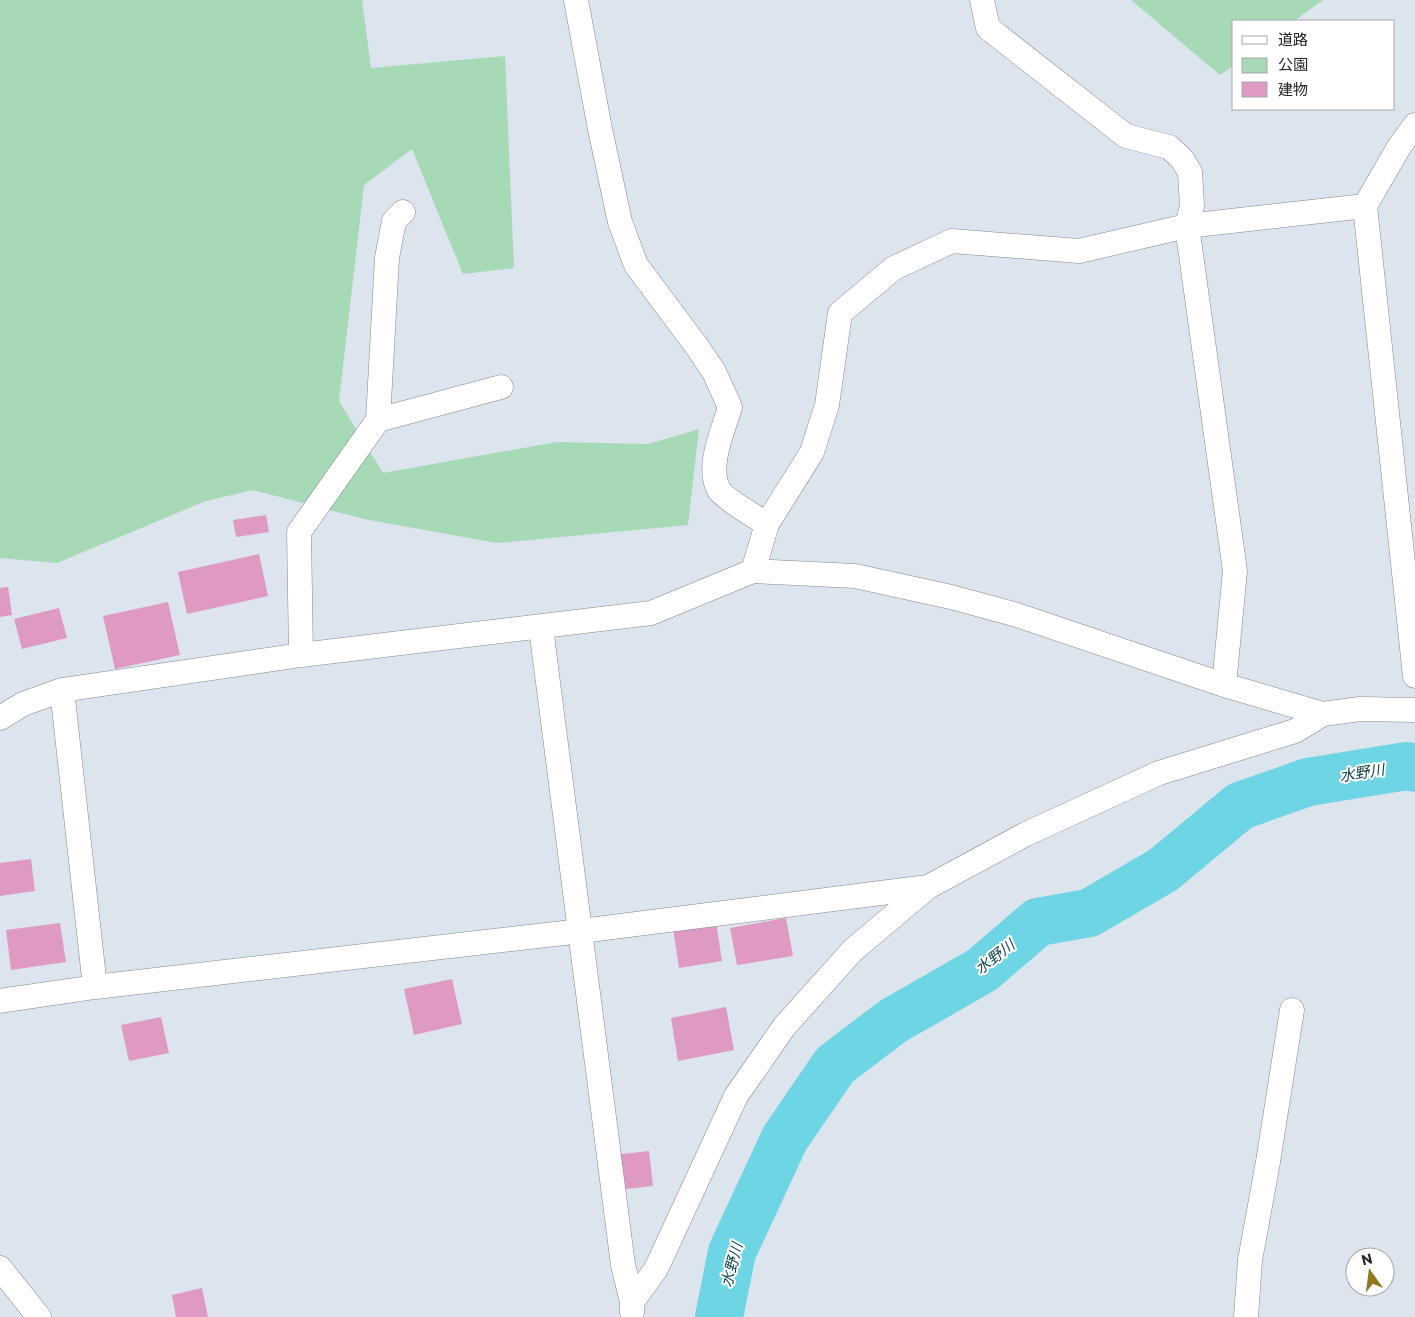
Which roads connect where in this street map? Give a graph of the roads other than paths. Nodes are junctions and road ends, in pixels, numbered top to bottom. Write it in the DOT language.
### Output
graph roads {
  1 [pos="576,0"];
  2 [pos="982,0"];
  3 [pos="1415,125"];
  4 [pos="1365,206"];
  5 [pos="403,212"];
  6 [pos="1187,226"];
  7 [pos="500,387"];
  8 [pos="378,420"];
  9 [pos="767,524"];
  10 [pos="753,571"];
  11 [pos="542,628"];
  12 [pos="301,655"];
  13 [pos="1415,676"];
  14 [pos="1224,685"];
  15 [pos="62,690"];
  16 [pos="1415,710"];
  17 [pos="1323,714"];
  18 [pos="0,718"];
  19 [pos="928,887"];
  20 [pos="581,931"];
  21 [pos="95,987"];
  22 [pos="0,1001"];
  23 [pos="1292,1010"];
  24 [pos="0,1268"];
  25 [pos="632,1310"];
  26 [pos="39,1317"];
  27 [pos="1246,1317"];
  1 -- 9 [label="street"];
  2 -- 6 [label="street"];
  3 -- 4 [label="street"];
  4 -- 6 [label="street"];
  4 -- 13 [label="street"];
  5 -- 8 [label="street"];
  6 -- 9 [label="street"];
  6 -- 14 [label="street"];
  7 -- 8 [label="street"];
  8 -- 12 [label="street"];
  9 -- 10 [label="street"];
  10 -- 11 [label="street"];
  10 -- 14 [label="street"];
  11 -- 12 [label="street"];
  11 -- 20 [label="street"];
  12 -- 15 [label="street"];
  14 -- 17 [label="street"];
  15 -- 18 [label="street"];
  15 -- 21 [label="street"];
  16 -- 17 [label="street"];
  17 -- 19 [label="street"];
  19 -- 20 [label="street"];
  19 -- 25 [label="street"];
  20 -- 21 [label="street"];
  20 -- 25 [label="street"];
  21 -- 22 [label="street"];
  23 -- 27 [label="street"];
  24 -- 26 [label="street"];
}
